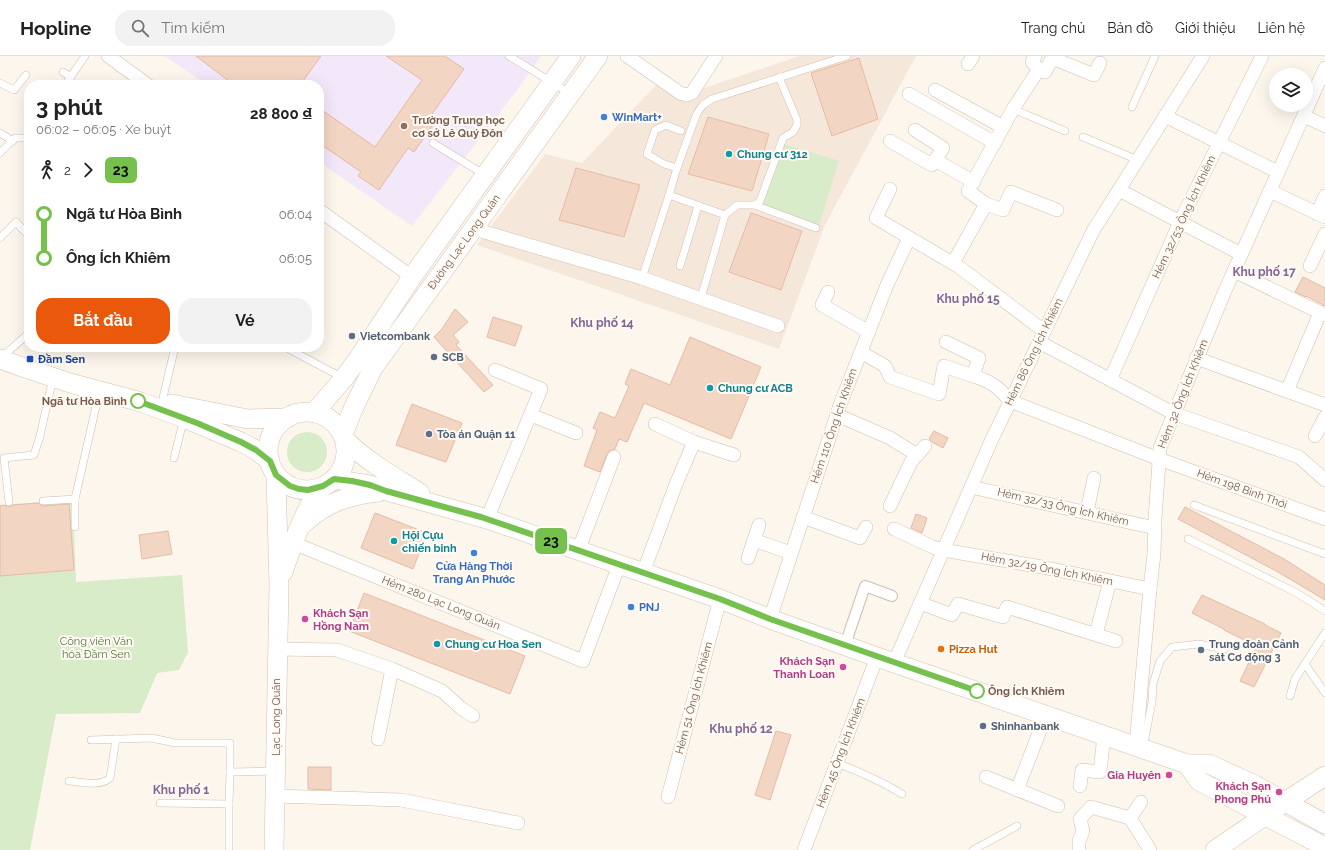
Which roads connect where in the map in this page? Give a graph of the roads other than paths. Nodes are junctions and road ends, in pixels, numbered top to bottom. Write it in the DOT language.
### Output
graph roads {
  1 [pos="85,56"];
  2 [pos="108,56"];
  3 [pos="509,56"];
  4 [pos="570,56"];
  5 [pos="598,56"];
  6 [pos="627,56"];
  7 [pos="716,56"];
  8 [pos="847,56"];
  9 [pos="1155,56"];
  10 [pos="1203,56"];
  11 [pos="1262,56"];
  12 [pos="1032,61"];
  13 [pos="1100,63"];
  14 [pos="1325,68"];
  15 [pos="63,72"];
  16 [pos="26,75"];
  17 [pos="71,77"];
  18 [pos="779,77"];
  19 [pos="69,80"];
  20 [pos="141,80"];
  21 [pos="0,82"];
  22 [pos="552,83"];
  23 [pos="936,90"];
  24 [pos="909,94"];
  25 [pos="571,95"];
  26 [pos="1132,107"];
  27 [pos="1013,109"];
  28 [pos="1165,116"];
  29 [pos="1304,116"];
  30 [pos="1325,126"];
  31 [pos="1004,127"];
  32 [pos="915,130"];
  33 [pos="681,131"];
  34 [pos="1065,131"];
  35 [pos="0,133"];
  36 [pos="1083,137"];
  37 [pos="24,138"];
  38 [pos="13,141"];
  39 [pos="890,141"];
  40 [pos="433,143"];
  41 [pos="995,143"];
  42 [pos="1220,143"];
  43 [pos="0,153"];
  44 [pos="935,160"];
  45 [pos="1138,160"];
  46 [pos="677,168"];
  47 [pos="1278,172"];
  48 [pos="485,175"];
  49 [pos="974,182"];
  50 [pos="890,189"];
  51 [pos="1119,190"];
  52 [pos="1270,191"];
  53 [pos="669,195"];
  54 [pos="1325,196"];
  55 [pos="986,204"];
  56 [pos="755,205"];
  57 [pos="698,206"];
  58 [pos="1057,210"];
  59 [pos="324,214"];
  60 [pos="725,215"];
  61 [pos="1321,216"];
  62 [pos="1180,222"];
  63 [pos="816,228"];
  64 [pos="474,229"];
  65 [pos="24,231"];
  66 [pos="1325,234"];
  67 [pos="0,238"];
  68 [pos="910,238"];
  69 [pos="1242,254"];
  70 [pos="953,263"];
  71 [pos="680,266"];
  72 [pos="1310,266"];
  73 [pos="1234,270"];
  74 [pos="412,278"];
  75 [pos="642,278"];
  76 [pos="828,292"];
  77 [pos="702,298"];
  78 [pos="1322,314"];
  79 [pos="778,326"];
  80 [pos="869,332"];
  81 [pos="24,337"];
  82 [pos="1042,337"];
  83 [pos="946,342"];
  84 [pos="173,352"];
  85 [pos="295,352"];
  86 [pos="861,352"];
  87 [pos="0,358"];
  88 [pos="1196,358"];
  89 [pos="495,370"];
  90 [pos="973,376"];
  91 [pos="53,378"];
  92 [pos="344,378"];
  93 [pos="1110,380"];
  94 [pos="100,390"];
  95 [pos="1287,391"];
  96 [pos="1010,401"];
  97 [pos="141,402"];
  98 [pos="162,402"];
  99 [pos="1325,405"];
  100 [pos="314,413"];
  101 [pos="1173,413"];
  102 [pos="530,415"];
  103 [pos="836,415"];
  104 [pos="1325,417"];
  105 [pos="184,418"];
  106 [pos="287,418"];
  107 [pos="654,424"];
  108 [pos="576,433"];
  109 [pos="1315,436"];
  110 [pos="344,438"];
  111 [pos="694,442"];
  112 [pos="734,455"];
  113 [pos="614,457"];
  114 [pos="174,458"];
  115 [pos="1159,459"];
  116 [pos="273,468"];
  117 [pos="1094,478"];
  118 [pos="1325,480"];
  119 [pos="329,483"];
  120 [pos="971,487"];
  121 [pos="386,491"];
  122 [pos="75,499"];
  123 [pos="43,501"];
  124 [pos="8,502"];
  125 [pos="1194,505"];
  126 [pos="440,506"];
  127 [pos="890,506"];
  128 [pos="1087,512"];
  129 [pos="803,517"];
  130 [pos="487,519"];
  131 [pos="1325,519"];
  132 [pos="759,525"];
  133 [pos="301,526"];
  134 [pos="75,527"];
  135 [pos="866,527"];
  136 [pos="1155,528"];
  137 [pos="894,529"];
  138 [pos="1188,539"];
  139 [pos="754,540"];
  140 [pos="293,543"];
  141 [pos="943,550"];
  142 [pos="578,551"];
  143 [pos="791,553"];
  144 [pos="1325,554"];
  145 [pos="748,558"];
  146 [pos="619,565"];
  147 [pos="643,573"];
  148 [pos="1110,581"];
  149 [pos="279,584"];
  150 [pos="1150,589"];
  151 [pos="892,596"];
  152 [pos="720,599"];
  153 [pos="920,603"];
  154 [pos="1325,611"];
  155 [pos="770,619"];
  156 [pos="1325,633"];
  157 [pos="1096,634"];
  158 [pos="1116,641"];
  159 [pos="845,645"];
  160 [pos="277,648"];
  161 [pos="1224,649"];
  162 [pos="886,660"];
  163 [pos="1304,664"];
  164 [pos="392,669"];
  165 [pos="1325,693"];
  166 [pos="1290,696"];
  167 [pos="1046,715"];
  168 [pos="473,716"];
  169 [pos="1104,734"];
  170 [pos="116,739"];
  171 [pos="378,739"];
  172 [pos="91,740"];
  173 [pos="1140,747"];
  174 [pos="837,763"];
  175 [pos="1187,764"];
  176 [pos="276,771"];
  177 [pos="230,772"];
  178 [pos="1325,776"];
  179 [pos="986,777"];
  180 [pos="69,781"];
  181 [pos="1080,786"];
  182 [pos="1017,790"];
  183 [pos="902,794"];
  184 [pos="275,796"];
  185 [pos="668,797"];
  186 [pos="1141,802"];
  187 [pos="1285,802"];
  188 [pos="160,803"];
  189 [pos="229,804"];
  190 [pos="1058,806"];
  191 [pos="1265,816"];
  192 [pos="1130,818"];
  193 [pos="518,823"];
  194 [pos="1325,824"];
  195 [pos="1017,826"];
  196 [pos="1320,847"];
  197 [pos="1221,848"];
  198 [pos="229,850"];
  199 [pos="274,850"];
  200 [pos="804,850"];
  201 [pos="973,850"];
  202 [pos="1079,850"];
  203 [pos="1150,850"];
  1 -- 17 [label="lane"];
  2 -- 20 [label="street"];
  3 -- 22 [label="lane"];
  4 -- 22 [label="main road, Đường Lạc Long Quân"];
  5 -- 25 [label="main road, Đường Lạc Long Quân"];
  6 -- 7 [label="street"];
  8 -- 18 [label="lane"];
  9 -- 26 [label="lane"];
  10 -- 28 [label="street, Hẻm 86 Ông Ích Khiêm"];
  11 -- 42 [label="street, Hẻm 32/53 Ông Ích Khiêm"];
  12 -- 13 [label="street"];
  12 -- 27 [label="street"];
  14 -- 29 [label="street, Hẻm 32 Ông Ích Khiêm"];
  15 -- 17 [label="lane"];
  16 -- 21 [label="lane"];
  17 -- 19 [label="lane"];
  18 -- 46 [label="lane"];
  18 -- 56 [label="lane"];
  22 -- 25 [label="lane"];
  22 -- 48 [label="main road, Đường Lạc Long Quân"];
  23 -- 31 [label="street"];
  24 -- 41 [label="street"];
  25 -- 64 [label="main road, Đường Lạc Long Quân"];
  27 -- 31 [label="street"];
  27 -- 34 [label="lane"];
  28 -- 42 [label="street"];
  28 -- 45 [label="street, Hẻm 86 Ông Ích Khiêm"];
  29 -- 30 [label="street"];
  29 -- 47 [label="street, Hẻm 32 Ông Ích Khiêm"];
  31 -- 41 [label="street"];
  32 -- 44 [label="street"];
  33 -- 46 [label="lane"];
  35 -- 38 [label="lane"];
  36 -- 45 [label="lane"];
  37 -- 38 [label="lane"];
  38 -- 43 [label="lane"];
  39 -- 44 [label="street"];
  40 -- 48 [label="lane"];
  41 -- 49 [label="street"];
  42 -- 47 [label="street"];
  42 -- 62 [label="street, Hẻm 32/53 Ông Ích Khiêm"];
  44 -- 49 [label="street"];
  45 -- 51 [label="street, Hẻm 86 Ông Ích Khiêm"];
  46 -- 53 [label="lane"];
  47 -- 52 [label="street, Hẻm 32 Ông Ích Khiêm"];
  48 -- 74 [label="main road, Đường Lạc Long Quân"];
  49 -- 55 [label="street"];
  50 -- 68 [label="street"];
  51 -- 62 [label="street"];
  51 -- 82 [label="street, Hẻm 86 Ông Ích Khiêm"];
  52 -- 61 [label="street"];
  52 -- 69 [label="street, Hẻm 32 Ông Ích Khiêm"];
  53 -- 57 [label="lane"];
  53 -- 75 [label="lane"];
  54 -- 61 [label="street"];
  55 -- 58 [label="street"];
  55 -- 70 [label="street"];
  56 -- 60 [label="lane"];
  56 -- 63 [label="lane"];
  57 -- 60 [label="lane"];
  57 -- 71 [label="lane"];
  59 -- 74 [label="street"];
  60 -- 77 [label="lane"];
  62 -- 69 [label="street"];
  62 -- 93 [label="street, Hẻm 32/53 Ông Ích Khiêm"];
  64 -- 75 [label="street"];
  64 -- 110 [label="main road, Đường Lạc Long Quân"];
  65 -- 67 [label="lane"];
  66 -- 72 [label="street"];
  68 -- 70 [label="street"];
  68 -- 80 [label="street, Hẻm 110 Ông Ích Khiêm"];
  69 -- 73 [label="street, Hẻm 32 Ông Ích Khiêm"];
  70 -- 82 [label="street"];
  73 -- 78 [label="street"];
  73 -- 88 [label="street, Hẻm 32 Ông Ích Khiêm"];
  74 -- 92 [label="main road, Đường Lạc Long Quân"];
  75 -- 77 [label="street"];
  76 -- 80 [label="street"];
  77 -- 79 [label="street"];
  78 -- 95 [label="street"];
  80 -- 86 [label="street, Hẻm 110 Ông Ích Khiêm"];
  81 -- 87 [label="lane"];
  82 -- 93 [label="street"];
  82 -- 96 [label="street, Hẻm 86 Ông Ích Khiêm"];
  83 -- 90 [label="street"];
  84 -- 98 [label="lane"];
  85 -- 92 [label="lane"];
  86 -- 90 [label="street"];
  86 -- 103 [label="street, Hẻm 110 Ông Ích Khiêm"];
  87 -- 91 [label="main road"];
  88 -- 95 [label="street"];
  88 -- 101 [label="street, Hẻm 32 Ông Ích Khiêm"];
  89 -- 102 [label="street"];
  90 -- 96 [label="street"];
  91 -- 94 [label="main road"];
  91 -- 124 [label="lane"];
  92 -- 100 [label="main road, Đường Lạc Long Quân"];
  93 -- 101 [label="street"];
  94 -- 97 [label="main road"];
  94 -- 122 [label="lane"];
  95 -- 99 [label="street"];
  96 -- 115 [label="street, Hẻm 198 Bình Thới"];
  96 -- 120 [label="street, Hẻm 86 Ông Ích Khiêm"];
  97 -- 98 [label="main road"];
  97 -- 105 [label="main road"];
  98 -- 106 [label="main road"];
  100 -- 106 [label="main road"];
  100 -- 110 [label="main road"];
  101 -- 115 [label="street, Hẻm 32 Ông Ích Khiêm"];
  101 -- 118 [label="street"];
  102 -- 108 [label="street"];
  102 -- 130 [label="street"];
  103 -- 127 [label="street"];
  103 -- 129 [label="street, Hẻm 110 Ông Ích Khiêm"];
  104 -- 109 [label="street"];
  105 -- 114 [label="lane"];
  105 -- 116 [label="main road"];
  106 -- 116 [label="main road"];
  107 -- 111 [label="street"];
  110 -- 119 [label="main road"];
  110 -- 126 [label="main road"];
  111 -- 112 [label="street"];
  111 -- 147 [label="street"];
  113 -- 142 [label="street"];
  115 -- 131 [label="street, Hẻm 198 Bình Thới"];
  115 -- 136 [label="street, Hẻm 32 Ông Ích Khiêm"];
  116 -- 119 [label="main road"];
  116 -- 149 [label="main road"];
  117 -- 128 [label="street"];
  119 -- 121 [label="main road"];
  119 -- 133 [label="main road"];
  120 -- 128 [label="street, Hẻm 32/33 Ông Ích Khiêm"];
  120 -- 141 [label="street, Hẻm 86 Ông Ích Khiêm"];
  121 -- 126 [label="main road"];
  121 -- 133 [label="main road"];
  122 -- 123 [label="lane"];
  122 -- 134 [label="lane"];
  125 -- 144 [label="lane"];
  126 -- 130 [label="main road"];
  128 -- 136 [label="street, Hẻm 32/33 Ông Ích Khiêm"];
  129 -- 135 [label="street"];
  129 -- 143 [label="street, Hẻm 110 Ông Ích Khiêm"];
  130 -- 142 [label="main road"];
  132 -- 139 [label="street"];
  133 -- 140 [label="main road"];
  136 -- 150 [label="street, Hẻm 32 Ông Ích Khiêm"];
  137 -- 141 [label="street, Hẻm 32/19 Ông Ích Khiêm"];
  138 -- 154 [label="lane"];
  139 -- 143 [label="street"];
  139 -- 145 [label="street"];
  140 -- 146 [label="street, Hẻm 280 Lạc Long Quân"];
  140 -- 149 [label="main road"];
  141 -- 148 [label="street, Hẻm 32/19 Ông Ích Khiêm"];
  141 -- 153 [label="street, Hẻm 86 Ông Ích Khiêm"];
  142 -- 146 [label="main road"];
  143 -- 155 [label="street, Hẻm 110 Ông Ích Khiêm"];
  146 -- 147 [label="main road"];
  147 -- 152 [label="main road"];
  148 -- 150 [label="street, Hẻm 32/19 Ông Ích Khiêm"];
  148 -- 157 [label="street"];
  149 -- 160 [label="main road, Lạc Long Quân"];
  150 -- 173 [label="street, Hẻm 32 Ông Ích Khiêm"];
  151 -- 159 [label="street"];
  152 -- 155 [label="main road"];
  152 -- 185 [label="street, Hẻm 51 Ông Ích Khiêm"];
  153 -- 157 [label="street"];
  153 -- 162 [label="street, Hẻm 86 Ông Ích Khiêm"];
  155 -- 159 [label="main road"];
  156 -- 163 [label="lane"];
  157 -- 158 [label="street"];
  159 -- 162 [label="main road"];
  160 -- 164 [label="street"];
  160 -- 176 [label="main road, Lạc Long Quân"];
  161 -- 173 [label="lane"];
  162 -- 167 [label="main road"];
  162 -- 174 [label="street, Hẻm 45 Ông Ích Khiêm"];
  163 -- 165 [label="lane"];
  163 -- 166 [label="lane"];
  164 -- 168 [label="street"];
  164 -- 171 [label="street"];
  167 -- 169 [label="main road"];
  167 -- 182 [label="street"];
  169 -- 173 [label="main road"];
  169 -- 181 [label="street"];
  170 -- 172 [label="lane"];
  170 -- 177 [label="lane"];
  170 -- 180 [label="lane"];
  173 -- 175 [label="main road"];
  174 -- 183 [label="lane"];
  174 -- 200 [label="street, Hẻm 45 Ông Ích Khiêm"];
  175 -- 187 [label="main road"];
  175 -- 191 [label="main road"];
  176 -- 177 [label="lane"];
  176 -- 184 [label="main road, Lạc Long Quân"];
  177 -- 189 [label="lane"];
  178 -- 187 [label="main road"];
  179 -- 182 [label="street"];
  182 -- 190 [label="street"];
  184 -- 193 [label="street"];
  184 -- 199 [label="main road, Lạc Long Quân"];
  186 -- 192 [label="street"];
  187 -- 191 [label="main road"];
  187 -- 194 [label="main road"];
  188 -- 189 [label="lane"];
  189 -- 198 [label="lane"];
  191 -- 196 [label="main road"];
  191 -- 197 [label="main road"];
  192 -- 202 [label="street"];
  192 -- 203 [label="street"];
  195 -- 201 [label="lane"];
}
